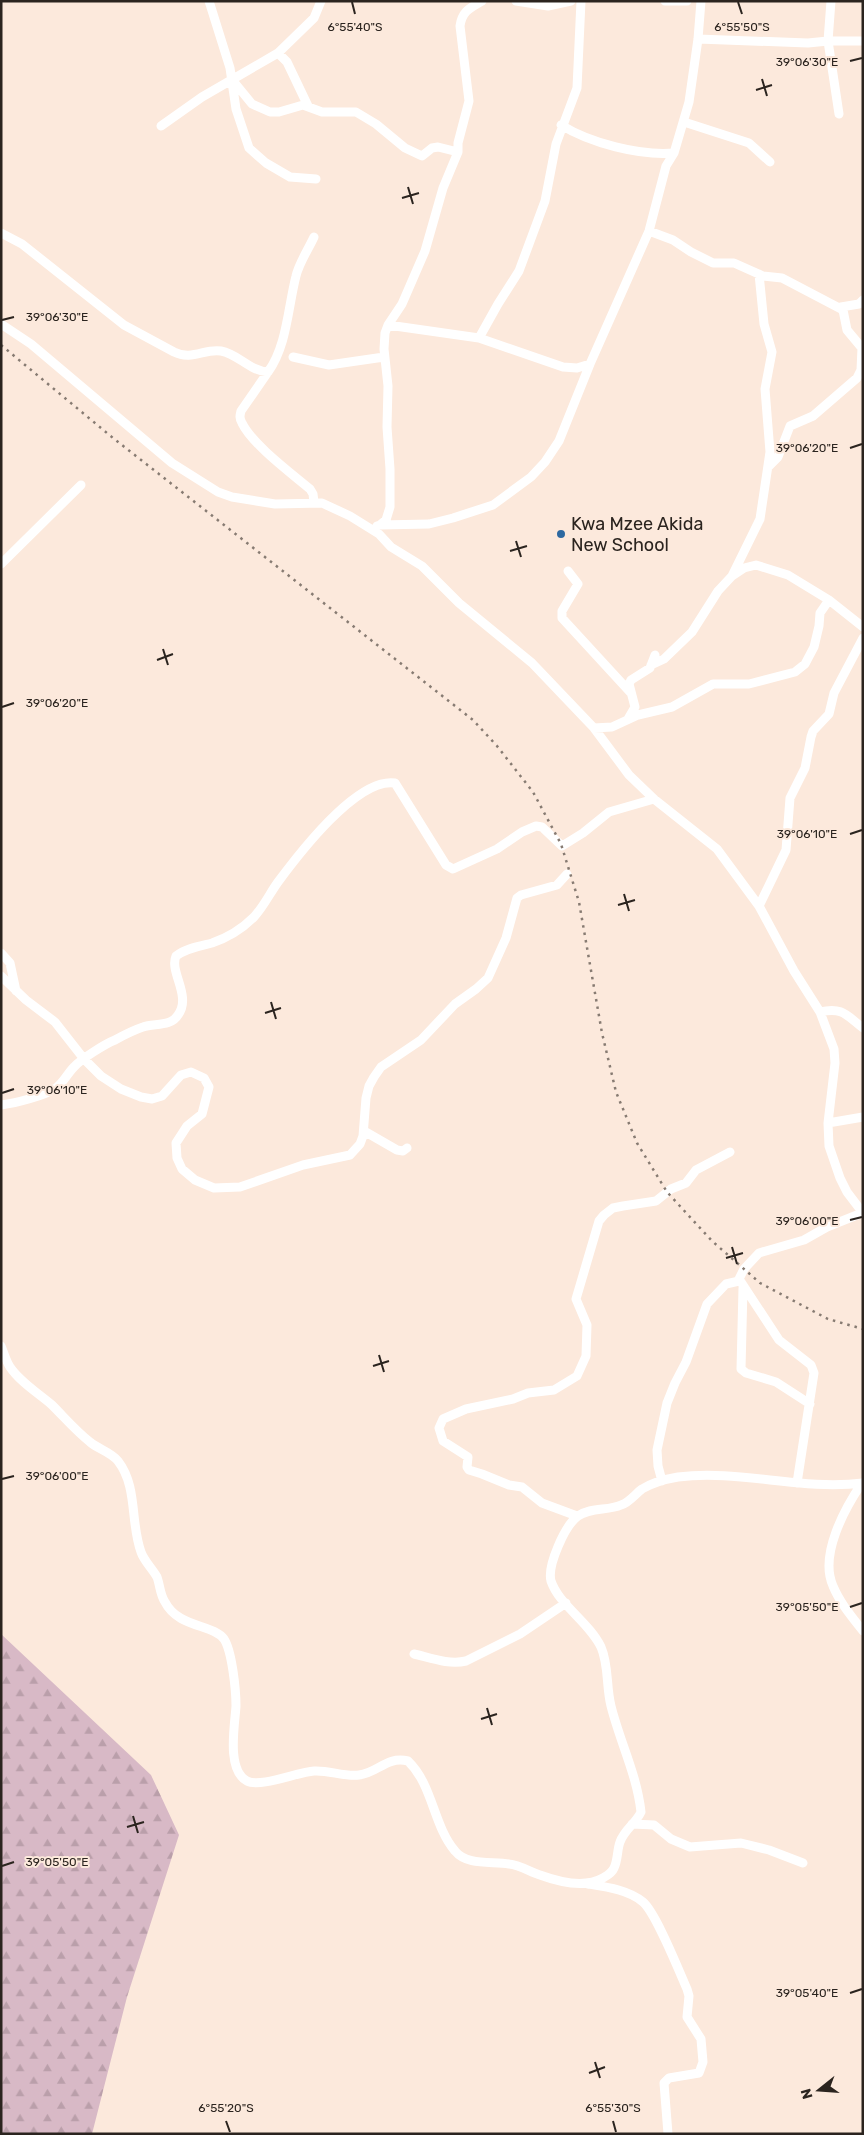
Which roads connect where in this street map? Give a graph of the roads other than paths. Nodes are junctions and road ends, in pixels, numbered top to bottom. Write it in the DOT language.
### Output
graph roads {
  1 [pos="209,1"];
  2 [pos="321,1"];
  3 [pos="482,1"];
  4 [pos="516,1"];
  5 [pos="571,1"];
  6 [pos="581,1"];
  7 [pos="665,1"];
  8 [pos="687,1"];
  9 [pos="701,1"];
  10 [pos="832,1"];
  11 [pos="698,39"];
  12 [pos="828,40"];
  13 [pos="863,41"];
  14 [pos="278,53"];
  15 [pos="233,80"];
  16 [pos="308,106"];
  17 [pos="838,114"];
  18 [pos="684,122"];
  19 [pos="161,126"];
  20 [pos="562,126"];
  21 [pos="458,152"];
  22 [pos="674,153"];
  23 [pos="770,162"];
  24 [pos="316,179"];
  25 [pos="649,231"];
  26 [pos="1,233"];
  27 [pos="314,237"];
  28 [pos="759,274"];
  29 [pos="863,300"];
  30 [pos="841,307"];
  31 [pos="1,324"];
  32 [pos="388,325"];
  33 [pos="480,338"];
  34 [pos="293,357"];
  35 [pos="384,357"];
  36 [pos="590,364"];
  37 [pos="268,372"];
  38 [pos="768,467"];
  39 [pos="81,485"];
  40 [pos="314,502"];
  41 [pos="380,526"];
  42 [pos="369,527"];
  43 [pos="1,551"];
  44 [pos="13,552"];
  45 [pos="1,564"];
  46 [pos="568,571"];
  47 [pos="732,576"];
  48 [pos="829,600"];
  49 [pos="863,627"];
  50 [pos="863,638"];
  51 [pos="656,655"];
  52 [pos="652,665"];
  53 [pos="630,692"];
  54 [pos="628,719"];
  55 [pos="594,728"];
  56 [pos="654,798"];
  57 [pos="567,874"];
  58 [pos="759,906"];
  59 [pos="1,953"];
  60 [pos="1,976"];
  61 [pos="17,992"];
  62 [pos="820,1012"];
  63 [pos="863,1028"];
  64 [pos="84,1059"];
  65 [pos="1,1106"];
  66 [pos="863,1117"];
  67 [pos="828,1123"];
  68 [pos="364,1131"];
  69 [pos="407,1148"];
  70 [pos="730,1152"];
  71 [pos="863,1213"];
  72 [pos="741,1285"];
  73 [pos="1,1346"];
  74 [pos="810,1404"];
  75 [pos="662,1481"];
  76 [pos="796,1483"];
  77 [pos="862,1483"];
  78 [pos="577,1516"];
  79 [pos="566,1603"];
  80 [pos="863,1631"];
  81 [pos="414,1654"];
  82 [pos="632,1824"];
  83 [pos="803,1863"];
  84 [pos="583,1884"];
  85 [pos="668,2134"];
  1 -- 15 [label="street"];
  2 -- 14 [label="street"];
  3 -- 21 [label="street"];
  4 -- 5 [label="street"];
  6 -- 20 [label="street"];
  7 -- 8 [label="street"];
  9 -- 11 [label="street"];
  10 -- 12 [label="street"];
  11 -- 12 [label="street"];
  11 -- 18 [label="street"];
  12 -- 13 [label="street"];
  12 -- 17 [label="street"];
  14 -- 15 [label="street"];
  14 -- 16 [label="street"];
  15 -- 16 [label="street"];
  15 -- 19 [label="street"];
  15 -- 24 [label="street"];
  16 -- 21 [label="street"];
  18 -- 22 [label="street"];
  18 -- 23 [label="street"];
  20 -- 22 [label="street"];
  20 -- 33 [label="street"];
  21 -- 32 [label="street"];
  22 -- 25 [label="street"];
  25 -- 28 [label="street"];
  25 -- 36 [label="street"];
  26 -- 37 [label="street"];
  27 -- 37 [label="street"];
  28 -- 30 [label="street"];
  28 -- 38 [label="street"];
  29 -- 30 [label="street"];
  30 -- 38 [label="street"];
  31 -- 40 [label="street"];
  32 -- 33 [label="street"];
  32 -- 35 [label="street"];
  33 -- 36 [label="street"];
  34 -- 35 [label="street"];
  35 -- 41 [label="street"];
  36 -- 41 [label="street"];
  37 -- 40 [label="street"];
  38 -- 47 [label="street"];
  39 -- 44 [label="street"];
  40 -- 42 [label="street"];
  41 -- 42 [label="street"];
  42 -- 55 [label="street"];
  43 -- 44 [label="street"];
  44 -- 45 [label="street"];
  46 -- 53 [label="street"];
  47 -- 48 [label="street"];
  47 -- 52 [label="street"];
  48 -- 49 [label="street"];
  48 -- 54 [label="street"];
  50 -- 58 [label="street"];
  51 -- 52 [label="street"];
  52 -- 53 [label="street"];
  53 -- 54 [label="street"];
  54 -- 55 [label="street"];
  55 -- 56 [label="street"];
  56 -- 58 [label="street"];
  56 -- 64 [label="street"];
  57 -- 68 [label="street"];
  58 -- 62 [label="street"];
  59 -- 61 [label="street"];
  60 -- 61 [label="street"];
  61 -- 64 [label="street"];
  62 -- 63 [label="street"];
  62 -- 67 [label="street"];
  64 -- 65 [label="street"];
  64 -- 68 [label="street"];
  66 -- 67 [label="street"];
  67 -- 71 [label="street"];
  68 -- 69 [label="street"];
  70 -- 78 [label="street"];
  71 -- 72 [label="street"];
  72 -- 74 [label="street"];
  72 -- 74 [label="street"];
  72 -- 75 [label="street"];
  73 -- 84 [label="street"];
  74 -- 76 [label="street"];
  75 -- 76 [label="street"];
  75 -- 78 [label="street"];
  76 -- 77 [label="street"];
  77 -- 80 [label="street"];
  78 -- 79 [label="street"];
  79 -- 81 [label="street"];
  79 -- 82 [label="street"];
  82 -- 83 [label="street"];
  82 -- 84 [label="street"];
  84 -- 85 [label="street"];
}
